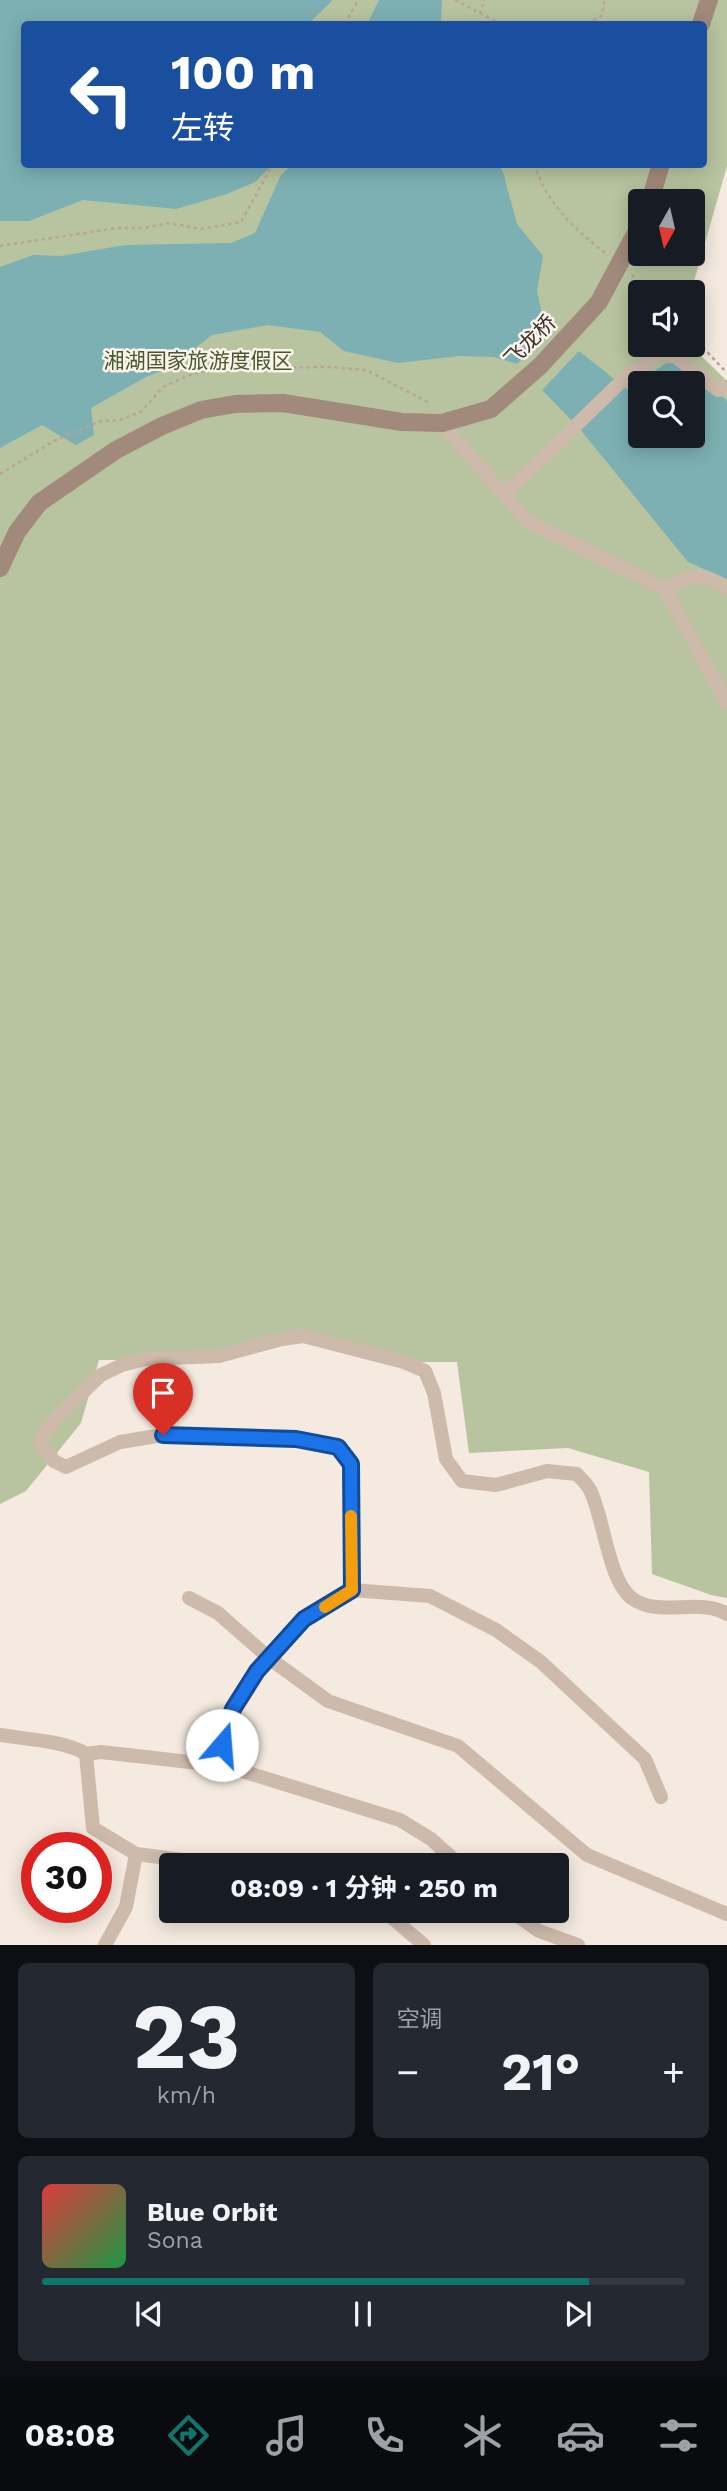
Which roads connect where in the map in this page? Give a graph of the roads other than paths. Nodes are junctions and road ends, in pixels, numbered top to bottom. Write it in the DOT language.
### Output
graph roads {
  1 [pos="709,0"];
  2 [pos="702,21"];
  3 [pos="661,168"];
  4 [pos="654,189"];
  5 [pos="628,249"];
  6 [pos="727,387"];
  7 [pos="442,423"];
  8 [pos="505,495"];
  9 [pos="0,568"];
  10 [pos="664,588"];
  11 [pos="727,588"];
  12 [pos="727,703"];
  13 [pos="352,1590"];
  14 [pos="189,1598"];
  15 [pos="727,1614"];
  16 [pos="269,1658"];
  17 [pos="0,1735"];
  18 [pos="86,1754"];
  19 [pos="216,1763"];
  20 [pos="661,1797"];
  21 [pos="447,1853"];
  22 [pos="135,1854"];
  23 [pos="159,1857"];
  24 [pos="727,1914"];
  25 [pos="398,1923"];
  26 [pos="528,1923"];
  27 [pos="105,1945"];
  28 [pos="424,1945"];
  29 [pos="578,1945"];
  1 -- 2 [label="main road"];
  3 -- 4 [label="main road"];
  5 -- 7 [label="main road, 飞龙桥"];
  6 -- 8 [label="street"];
  7 -- 8 [label="street"];
  7 -- 9 [label="main road"];
  8 -- 10 [label="street"];
  10 -- 11 [label="street"];
  10 -- 12 [label="street"];
  13 -- 15 [label="street"];
  13 -- 16 [label="street"];
  13 -- 20 [label="street"];
  14 -- 16 [label="street"];
  16 -- 19 [label="street"];
  16 -- 24 [label="street"];
  17 -- 18 [label="street"];
  18 -- 19 [label="street"];
  18 -- 22 [label="street"];
  19 -- 21 [label="street"];
  22 -- 23 [label="street"];
  22 -- 27 [label="street"];
  25 -- 28 [label="street"];
  26 -- 29 [label="street"];
}
